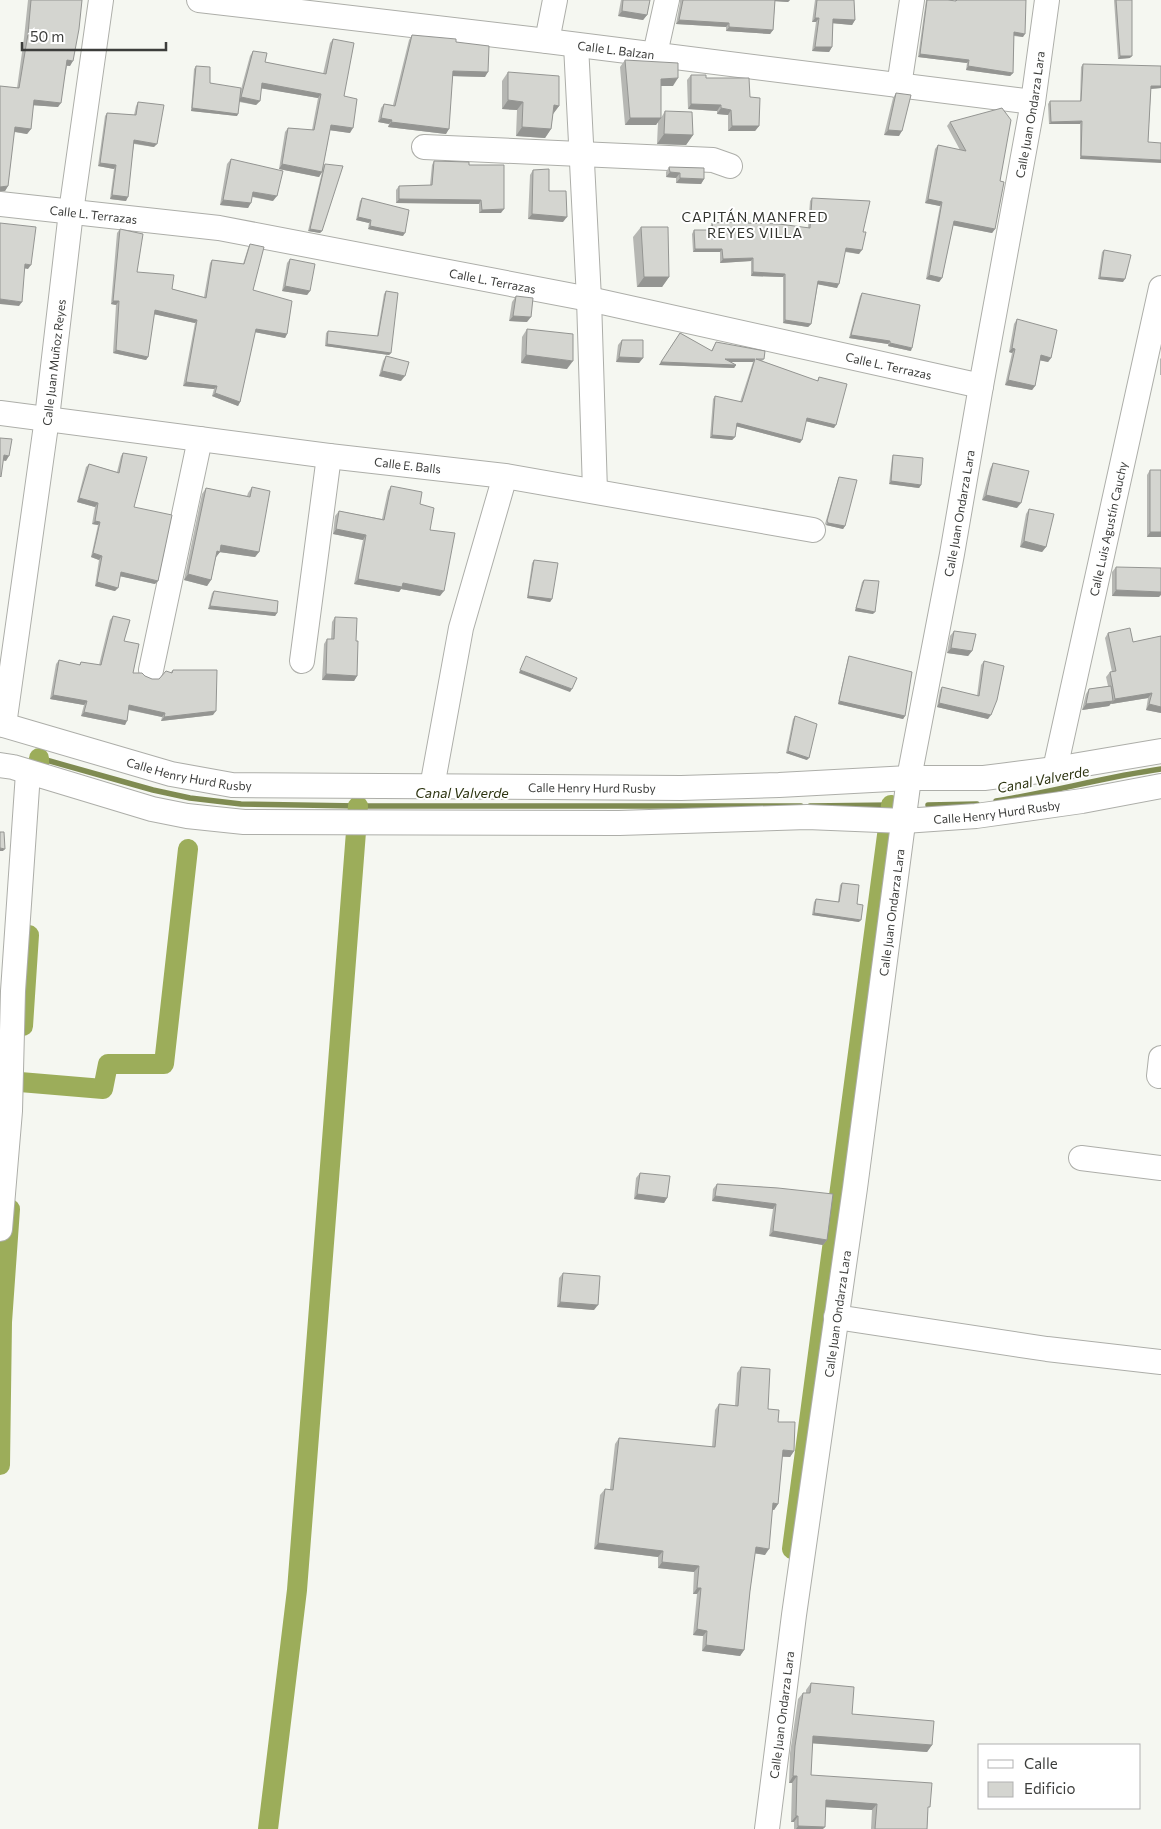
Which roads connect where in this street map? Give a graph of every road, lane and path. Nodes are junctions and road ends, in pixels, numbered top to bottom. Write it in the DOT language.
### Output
graph roads {
  1 [pos="101,0"];
  2 [pos="555,0"];
  3 [pos="667,0"];
  4 [pos="912,0"];
  5 [pos="1047,0"];
  6 [pos="211,1"];
  7 [pos="547,41"];
  8 [pos="576,44"];
  9 [pos="655,54"];
  10 [pos="899,86"];
  11 [pos="1033,102"];
  12 [pos="424,147"];
  13 [pos="582,155"];
  14 [pos="730,166"];
  15 [pos="0,204"];
  16 [pos="71,212"];
  17 [pos="1161,288"];
  18 [pos="588,299"];
  19 [pos="981,386"];
  20 [pos="0,413"];
  21 [pos="47,418"];
  22 [pos="200,439"];
  23 [pos="329,456"];
  24 [pos="506,476"];
  25 [pos="595,491"];
  26 [pos="813,530"];
  27 [pos="302,662"];
  28 [pos="151,670"];
  29 [pos="9,726"];
  30 [pos="1161,752"];
  31 [pos="14,768"];
  32 [pos="1055,769"];
  33 [pos="909,778"];
  34 [pos="1161,786"];
  35 [pos="432,787"];
  36 [pos="904,821"];
  37 [pos="1081,1158"];
  38 [pos="1161,1168"];
  39 [pos="0,1229"];
  40 [pos="836,1317"];
  41 [pos="1161,1362"];
  42 [pos="768,1829"];
  1 -- 16 [label="street, Calle Juan Muñoz Reyes"];
  2 -- 7 [label="street"];
  3 -- 9 [label="street"];
  4 -- 10 [label="street"];
  5 -- 11 [label="street, Calle Juan Ondarza Lara"];
  6 -- 7 [label="street, Calle L. Balzan"];
  7 -- 8 [label="street, Calle L. Balzan"];
  8 -- 9 [label="street, Calle L. Balzan"];
  8 -- 13 [label="street"];
  9 -- 10 [label="street, Calle L. Balzan"];
  10 -- 11 [label="street, Calle L. Balzan"];
  11 -- 19 [label="street, Calle Juan Ondarza Lara"];
  12 -- 13 [label="street"];
  13 -- 14 [label="street"];
  13 -- 18 [label="street"];
  15 -- 16 [label="street, Calle L. Terrazas"];
  16 -- 18 [label="street, Calle L. Terrazas"];
  16 -- 21 [label="street, Calle Juan Muñoz Reyes"];
  17 -- 32 [label="street, Calle Luis Agustín Cauchy"];
  18 -- 19 [label="street, Calle L. Terrazas"];
  18 -- 25 [label="street"];
  19 -- 33 [label="street, Calle Juan Ondarza Lara"];
  20 -- 21 [label="street, Calle E. Balls"];
  21 -- 22 [label="street, Calle E. Balls"];
  21 -- 29 [label="street, Calle Juan Muñoz Reyes"];
  22 -- 23 [label="street, Calle E. Balls"];
  22 -- 28 [label="street"];
  23 -- 24 [label="street, Calle E. Balls"];
  23 -- 27 [label="street"];
  24 -- 25 [label="street, Calle E. Balls"];
  24 -- 35 [label="street"];
  25 -- 26 [label="street, Calle E. Balls"];
  29 -- 31 [label="street, Calle Juan Muñoz Reyes"];
  29 -- 35 [label="street, Calle Henry Hurd Rusby"];
  30 -- 32 [label="street, Calle Henry Hurd Rusby"];
  31 -- 36 [label="street, Calle Henry Hurd Rusby"];
  31 -- 39 [label="street, Calle Juan Muñoz Reyes"];
  32 -- 33 [label="street, Calle Henry Hurd Rusby"];
  33 -- 35 [label="street, Calle Henry Hurd Rusby"];
  33 -- 36 [label="street, Calle Juan Ondarza Lara"];
  34 -- 36 [label="street, Calle Henry Hurd Rusby"];
  36 -- 40 [label="street, Calle Juan Ondarza Lara"];
  37 -- 38 [label="street"];
  40 -- 41 [label="street"];
  40 -- 42 [label="street, Calle Juan Ondarza Lara"];
}
